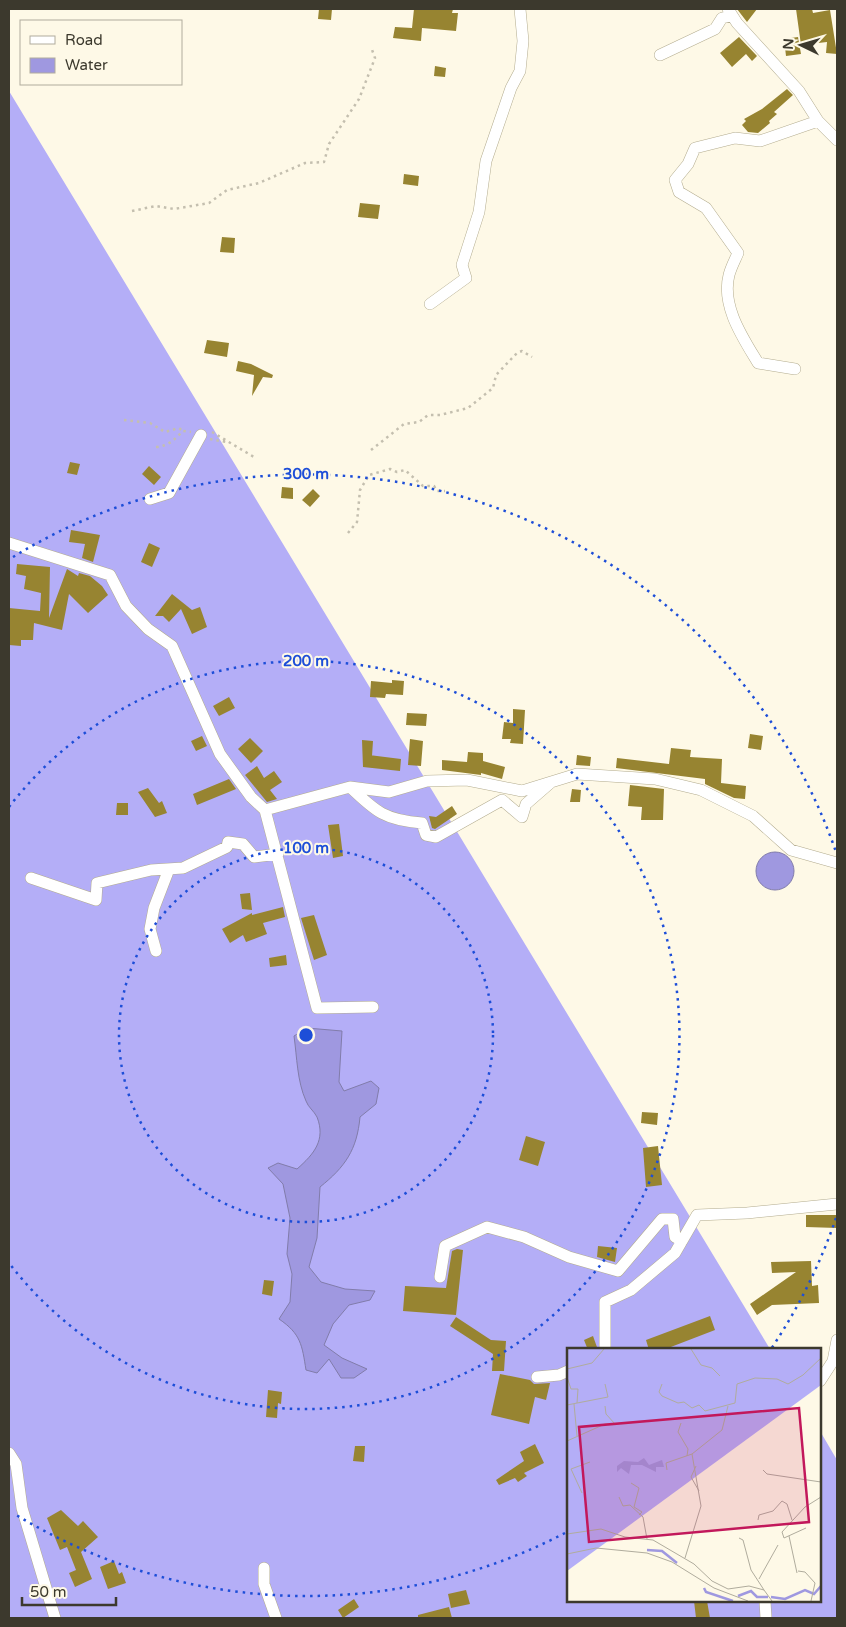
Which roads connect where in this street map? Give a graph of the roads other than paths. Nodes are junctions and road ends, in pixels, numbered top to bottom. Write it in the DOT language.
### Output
graph roads {
  1 [pos="520,9"];
  2 [pos="729,12"];
  3 [pos="660,55"];
  4 [pos="818,121"];
  5 [pos="837,140"];
  6 [pos="430,304"];
  7 [pos="795,369"];
  8 [pos="203,431"];
  9 [pos="150,499"];
  10 [pos="9,543"];
  11 [pos="552,782"];
  12 [pos="350,787"];
  13 [pos="265,810"];
  14 [pos="278,854"];
  15 [pos="837,862"];
  16 [pos="169,869"];
  17 [pos="31,878"];
  18 [pos="156,950"];
  19 [pos="373,1007"];
  20 [pos="837,1204"];
  21 [pos="682,1241"];
  22 [pos="440,1277"];
  23 [pos="837,1340"];
  24 [pos="604,1348"];
  25 [pos="567,1371"];
  26 [pos="536,1378"];
  27 [pos="821,1379"];
  28 [pos="9,1453"];
  29 [pos="264,1568"];
  30 [pos="765,1602"];
  31 [pos="55,1618"];
  32 [pos="276,1618"];
  33 [pos="766,1618"];
  1 -- 6 [label="street"];
  2 -- 3 [label="street"];
  2 -- 4 [label="street"];
  4 -- 5 [label="street"];
  4 -- 7 [label="street"];
  8 -- 9 [label="street"];
  10 -- 13 [label="street"];
  11 -- 12 [label="street"];
  11 -- 12 [label="street"];
  11 -- 15 [label="street"];
  12 -- 13 [label="street"];
  13 -- 14 [label="street"];
  14 -- 16 [label="street"];
  14 -- 19 [label="street"];
  16 -- 17 [label="street"];
  16 -- 18 [label="street"];
  20 -- 21 [label="street"];
  21 -- 22 [label="street"];
  21 -- 24 [label="street"];
  23 -- 27 [label="street"];
  25 -- 26 [label="street"];
  28 -- 31 [label="street"];
  29 -- 32 [label="street"];
  30 -- 33 [label="street"];
}
